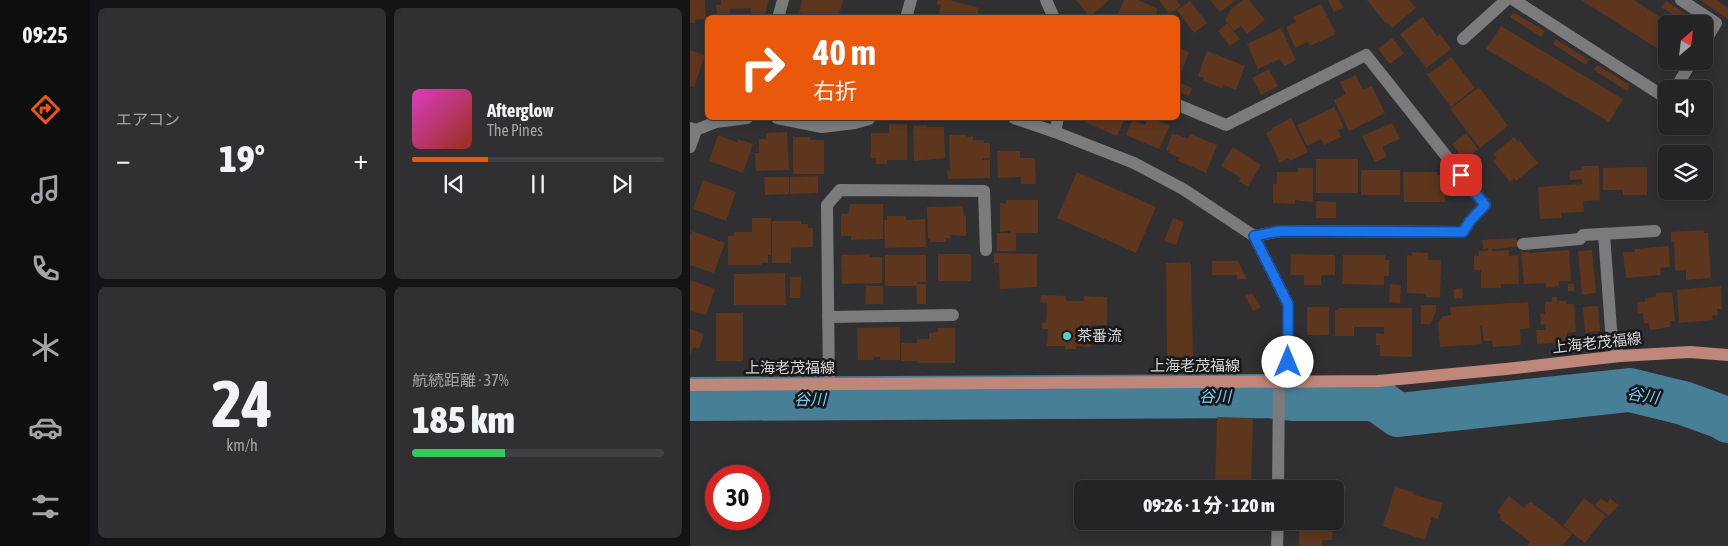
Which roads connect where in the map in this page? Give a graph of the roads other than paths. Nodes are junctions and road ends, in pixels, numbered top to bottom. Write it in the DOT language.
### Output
graph roads {
  1 [pos="783,0"];
  2 [pos="911,0"];
  3 [pos="1046,0"];
  4 [pos="1506,0"];
  5 [pos="1514,0"];
  6 [pos="1681,0"];
  7 [pos="779,15"];
  8 [pos="907,15"];
  9 [pos="1053,15"];
  10 [pos="1703,15"];
  11 [pos="1463,39"];
  12 [pos="1658,93"];
  13 [pos="1180,106"];
  14 [pos="731,120"];
  15 [pos="787,120"];
  16 [pos="869,120"];
  17 [pos="1020,120"];
  18 [pos="1058,120"];
  19 [pos="693,129"];
  20 [pos="1055,132"];
  21 [pos="690,147"];
  22 [pos="1655,232"];
  23 [pos="1604,234"];
  24 [pos="1254,236"];
  25 [pos="1523,244"];
  26 [pos="986,250"];
  27 [pos="953,314"];
  28 [pos="828,317"];
  29 [pos="1728,355"];
  30 [pos="1618,356"];
  31 [pos="829,384"];
  32 [pos="1282,384"];
  33 [pos="690,385"];
  34 [pos="1278,480"];
  35 [pos="1278,530"];
  36 [pos="1277,546"];
  1 -- 7 [label="street"];
  2 -- 8 [label="street"];
  3 -- 9 [label="street"];
  4 -- 11 [label="street"];
  5 -- 12 [label="street"];
  6 -- 10 [label="street"];
  13 -- 24 [label="street"];
  14 -- 19 [label="street"];
  15 -- 16 [label="street"];
  17 -- 20 [label="street"];
  18 -- 20 [label="street"];
  19 -- 21 [label="street"];
  20 -- 24 [label="street"];
  22 -- 23 [label="street"];
  23 -- 25 [label="street"];
  23 -- 30 [label="street"];
  24 -- 32 [label="street"];
  26 -- 28 [label="street"];
  27 -- 28 [label="street"];
  28 -- 31 [label="street"];
  29 -- 30 [label="main road, 上海老茂福線"];
  30 -- 32 [label="main road, 上海老茂福線"];
  31 -- 32 [label="main road, 上海老茂福線"];
  31 -- 33 [label="main road, 上海老茂福線"];
  32 -- 34 [label="street"];
  35 -- 36 [label="street"];
}
